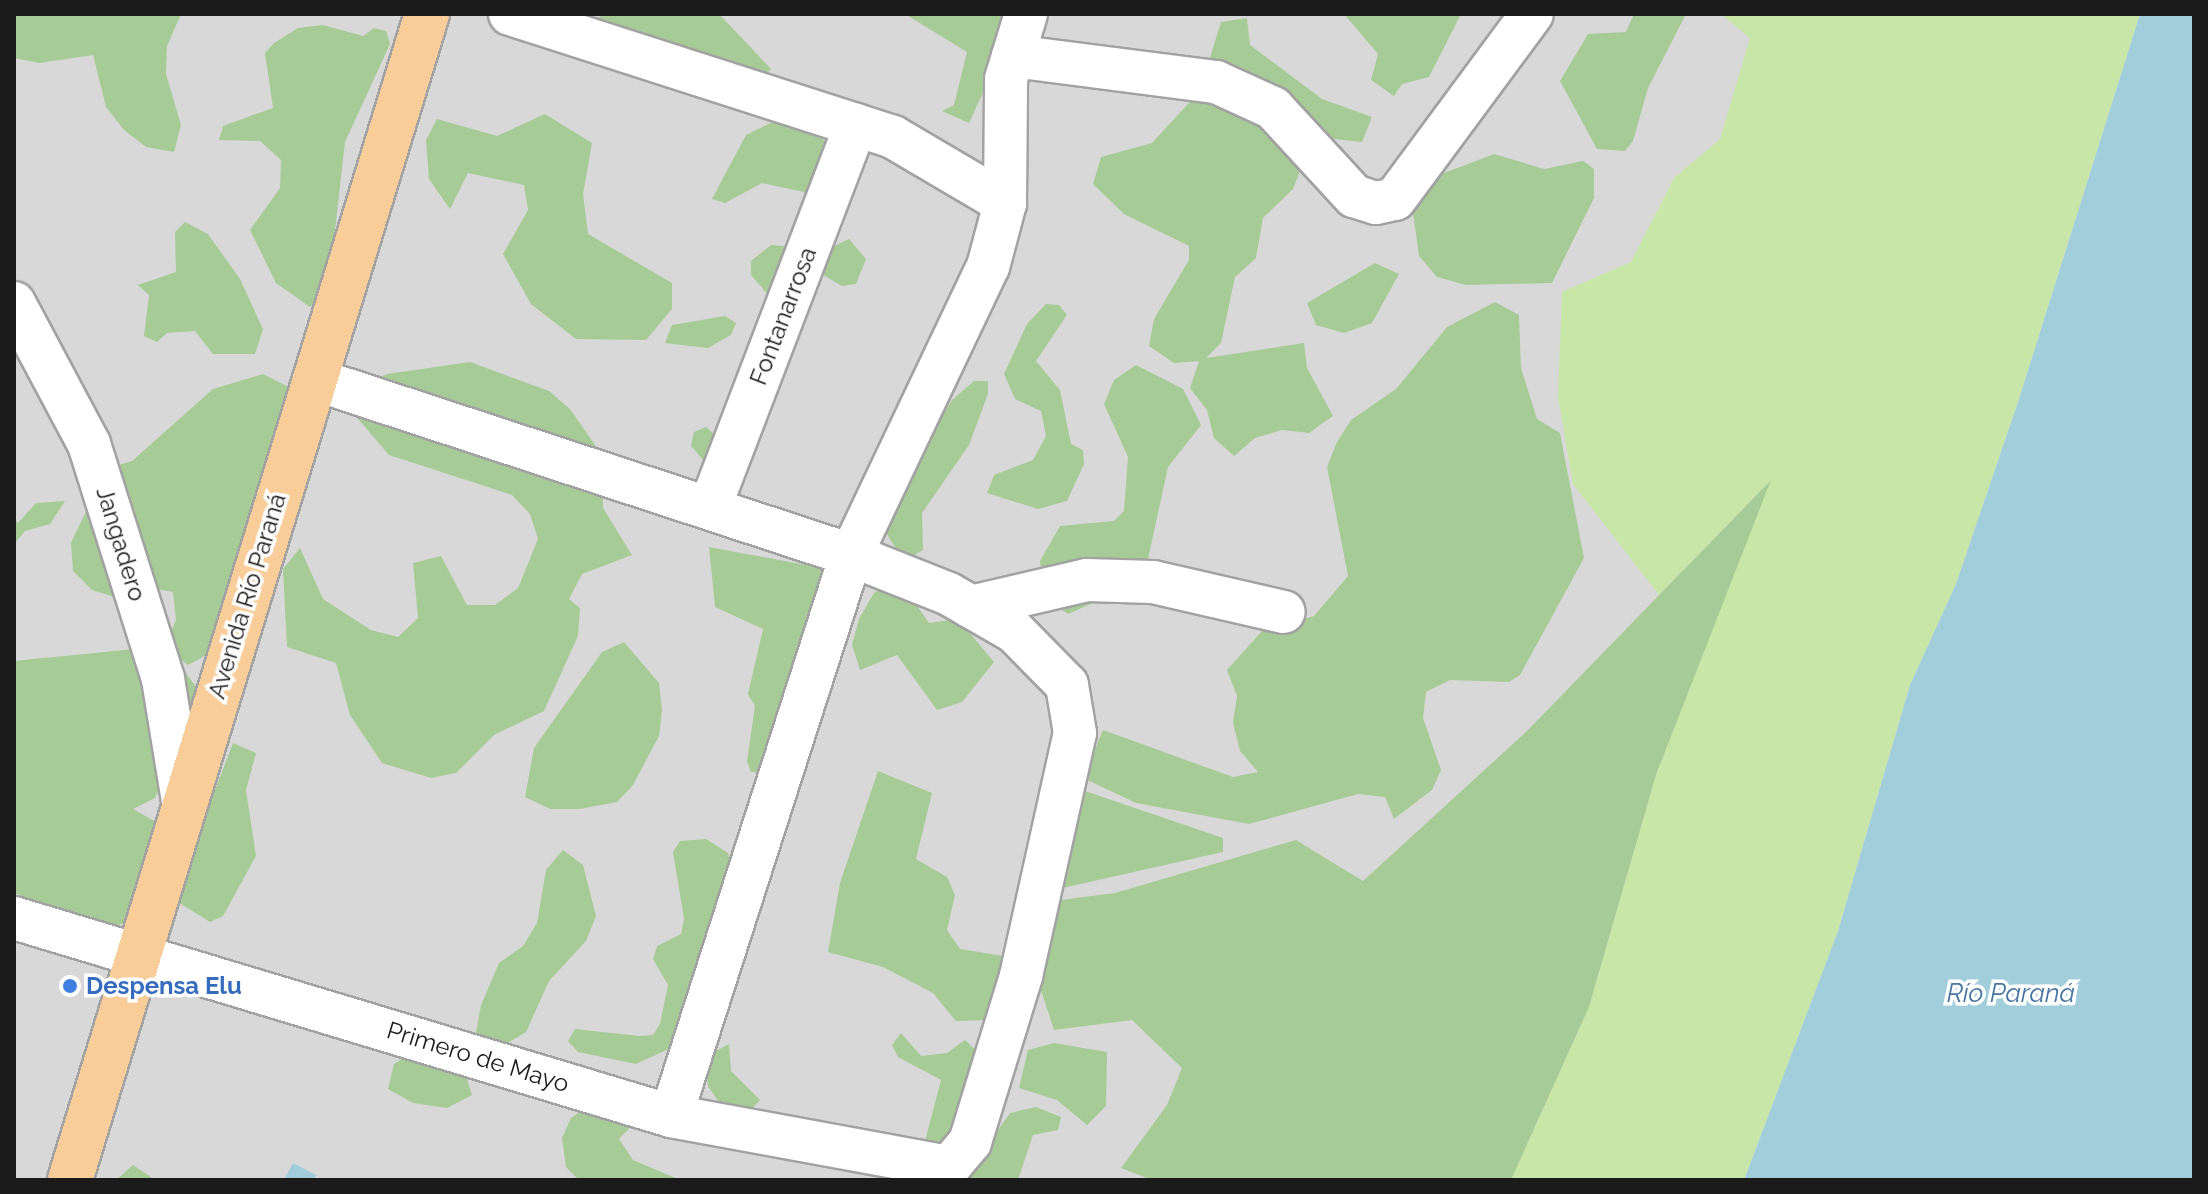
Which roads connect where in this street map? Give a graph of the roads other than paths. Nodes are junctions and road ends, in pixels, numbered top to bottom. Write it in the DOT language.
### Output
graph roads {
  1 [pos="510,14"];
  2 [pos="1026,14"];
  3 [pos="1532,14"];
  4 [pos="422,18"];
  5 [pos="1013,56"];
  6 [pos="856,125"];
  7 [pos="1005,203"];
  8 [pos="14,303"];
  9 [pos="314,379"];
  10 [pos="710,507"];
  11 [pos="851,555"];
  12 [pos="971,607"];
  13 [pos="1284,612"];
  14 [pos="183,801"];
  15 [pos="14,918"];
  16 [pos="136,952"];
  17 [pos="671,1116"];
  18 [pos="70,1180"];
  1 -- 6 [label="street"];
  2 -- 5 [label="street"];
  3 -- 5 [label="street"];
  4 -- 9 [label="main road, Avenida Río Paraná"];
  5 -- 7 [label="street"];
  6 -- 7 [label="street"];
  6 -- 10 [label="street, Fontanarrosa"];
  7 -- 11 [label="street"];
  8 -- 14 [label="street, Jangadero"];
  9 -- 10 [label="street"];
  9 -- 14 [label="main road, Avenida Río Paraná"];
  10 -- 11 [label="street"];
  11 -- 12 [label="street"];
  11 -- 17 [label="street"];
  12 -- 13 [label="street"];
  12 -- 17 [label="street, Primero de Mayo"];
  14 -- 16 [label="main road, Avenida Río Paraná"];
  15 -- 16 [label="street, Primero de Mayo"];
  16 -- 17 [label="street, Primero de Mayo"];
  16 -- 18 [label="main road, Avenida Río Paraná"];
}
